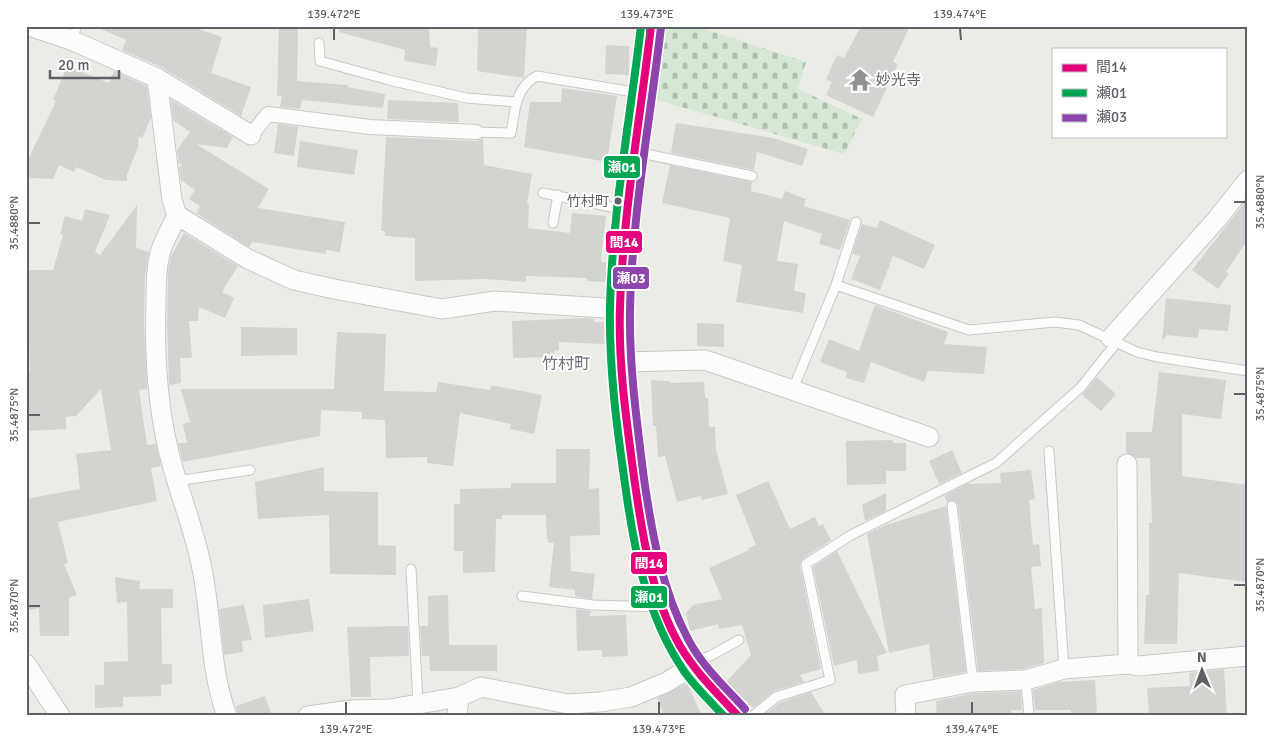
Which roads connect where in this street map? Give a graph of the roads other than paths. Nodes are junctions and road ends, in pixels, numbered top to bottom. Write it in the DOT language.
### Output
graph roads {
  1 [pos="29,26"];
  2 [pos="651,26"];
  3 [pos="74,33"];
  4 [pos="319,43"];
  5 [pos="157,78"];
  6 [pos="644,94"];
  7 [pos="516,102"];
  8 [pos="476,132"];
  9 [pos="251,135"];
  10 [pos="636,152"];
  11 [pos="752,176"];
  12 [pos="1248,180"];
  13 [pos="543,193"];
  14 [pos="558,195"];
  15 [pos="628,210"];
  16 [pos="176,216"];
  17 [pos="856,222"];
  18 [pos="553,223"];
  19 [pos="836,286"];
  20 [pos="620,309"];
  21 [pos="1114,340"];
  22 [pos="622,362"];
  23 [pos="1248,371"];
  24 [pos="793,389"];
  25 [pos="929,437"];
  26 [pos="1049,451"];
  27 [pos="1127,464"];
  28 [pos="250,470"];
  29 [pos="177,482"];
  30 [pos="952,506"];
  31 [pos="411,569"];
  32 [pos="522,596"];
  33 [pos="662,607"];
  34 [pos="739,640"];
  35 [pos="1248,656"];
  36 [pos="26,664"];
  37 [pos="692,664"];
  38 [pos="1128,664"];
  39 [pos="1064,669"];
  40 [pos="1026,680"];
  41 [pos="973,682"];
  42 [pos="418,704"];
  43 [pos="458,707"];
  44 [pos="60,716"];
  45 [pos="227,716"];
  46 [pos="308,716"];
  47 [pos="738,716"];
  48 [pos="753,716"];
  49 [pos="906,716"];
  50 [pos="1029,716"];
  1 -- 3 [label="street"];
  2 -- 6 [label="main road"];
  3 -- 5 [label="street"];
  4 -- 7 [label="lane"];
  5 -- 9 [label="street"];
  5 -- 16 [label="street"];
  6 -- 7 [label="lane"];
  6 -- 10 [label="main road"];
  7 -- 8 [label="lane"];
  8 -- 9 [label="street"];
  10 -- 11 [label="lane"];
  10 -- 15 [label="main road"];
  12 -- 21 [label="street"];
  13 -- 14 [label="lane"];
  14 -- 15 [label="lane"];
  14 -- 18 [label="lane"];
  15 -- 20 [label="main road"];
  16 -- 20 [label="street"];
  16 -- 29 [label="street"];
  17 -- 19 [label="lane"];
  19 -- 21 [label="lane"];
  19 -- 24 [label="lane"];
  20 -- 22 [label="main road"];
  21 -- 23 [label="lane"];
  21 -- 48 [label="lane"];
  22 -- 24 [label="street"];
  22 -- 33 [label="main road"];
  24 -- 25 [label="street"];
  26 -- 39 [label="lane"];
  27 -- 38 [label="street"];
  28 -- 29 [label="lane"];
  29 -- 45 [label="street"];
  30 -- 41 [label="lane"];
  31 -- 42 [label="lane"];
  32 -- 33 [label="lane"];
  33 -- 37 [label="main road"];
  34 -- 37 [label="lane"];
  35 -- 38 [label="street"];
  36 -- 44 [label="street"];
  37 -- 43 [label="street"];
  37 -- 47 [label="main road"];
  38 -- 39 [label="street"];
  39 -- 40 [label="street"];
  40 -- 41 [label="street"];
  40 -- 50 [label="lane"];
  41 -- 49 [label="street"];
  42 -- 43 [label="street"];
  42 -- 46 [label="street"];
}
